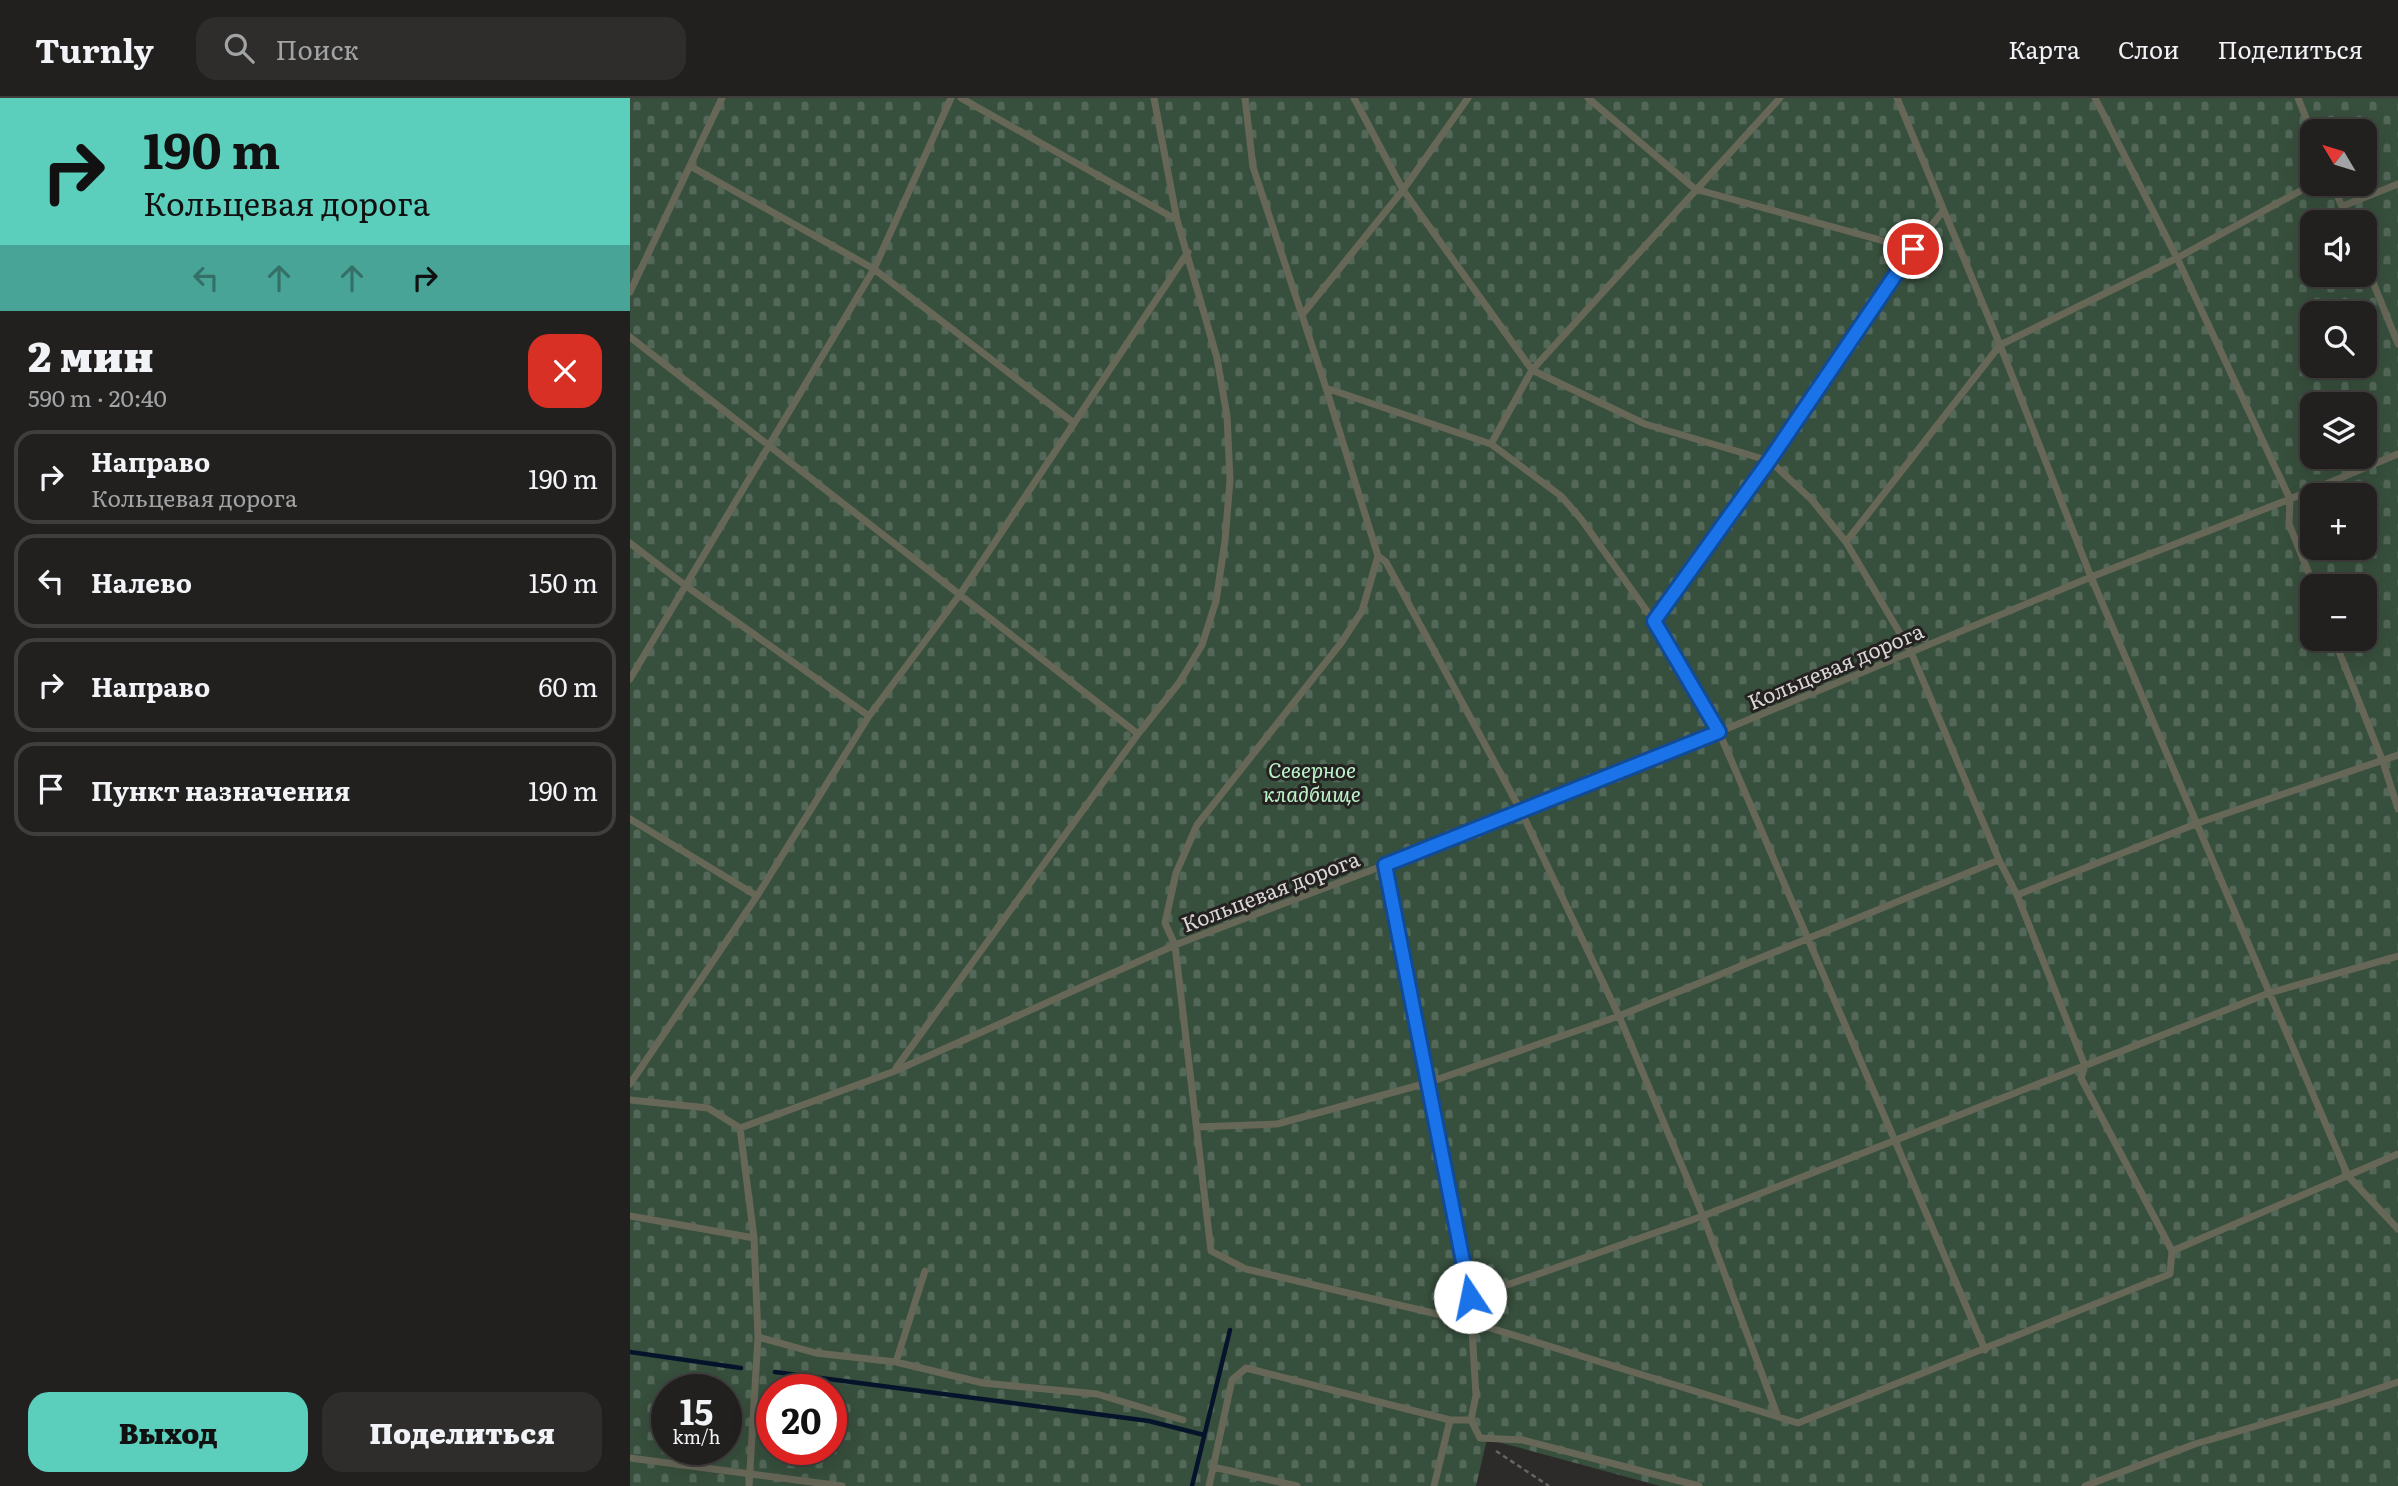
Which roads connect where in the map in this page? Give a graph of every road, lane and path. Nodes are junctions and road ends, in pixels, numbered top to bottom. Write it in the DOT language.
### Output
graph roads {
  1 [pos="722,98"];
  2 [pos="951,98"];
  3 [pos="961,98"];
  4 [pos="1154,98"];
  5 [pos="1245,98"];
  6 [pos="1354,98"];
  7 [pos="1468,98"];
  8 [pos="1588,98"];
  9 [pos="1780,98"];
  10 [pos="1897,98"];
  11 [pos="2095,98"];
  12 [pos="2298,98"];
  13 [pos="2306,119"];
  14 [pos="690,166"];
  15 [pos="2398,184"];
  16 [pos="1695,189"];
  17 [pos="1404,190"];
  18 [pos="2300,191"];
  19 [pos="2338,196"];
  20 [pos="2343,206"];
  21 [pos="2344,210"];
  22 [pos="1943,212"];
  23 [pos="1177,220"];
  24 [pos="1913,249"];
  25 [pos="1188,252"];
  26 [pos="2177,257"];
  27 [pos="874,269"];
  28 [pos="2375,287"];
  29 [pos="630,292"];
  30 [pos="1302,315"];
  31 [pos="630,337"];
  32 [pos="2398,344"];
  33 [pos="2000,345"];
  34 [pos="1532,370"];
  35 [pos="1326,388"];
  36 [pos="1074,423"];
  37 [pos="1491,444"];
  38 [pos="771,446"];
  39 [pos="2398,454"];
  40 [pos="1769,461"];
  41 [pos="2290,499"];
  42 [pos="1846,542"];
  43 [pos="630,543"];
  44 [pos="1377,556"];
  45 [pos="2309,574"];
  46 [pos="2091,577"];
  47 [pos="686,586"];
  48 [pos="961,593"];
  49 [pos="1654,621"];
  50 [pos="2339,651"];
  51 [pos="1911,652"];
  52 [pos="630,679"];
  53 [pos="869,716"];
  54 [pos="1719,732"];
  55 [pos="1138,734"];
  56 [pos="2398,755"];
  57 [pos="2383,762"];
  58 [pos="2398,809"];
  59 [pos="1521,811"];
  60 [pos="630,819"];
  61 [pos="2198,823"];
  62 [pos="1999,860"];
  63 [pos="1385,865"];
  64 [pos="2017,895"];
  65 [pos="757,896"];
  66 [pos="1807,938"];
  67 [pos="1175,946"];
  68 [pos="2398,956"];
  69 [pos="2269,993"];
  70 [pos="1619,1016"];
  71 [pos="2085,1066"];
  72 [pos="895,1070"];
  73 [pos="1427,1083"];
  74 [pos="630,1084"];
  75 [pos="630,1100"];
  76 [pos="1197,1127"];
  77 [pos="740,1128"];
  78 [pos="1896,1139"];
  79 [pos="2398,1154"];
  80 [pos="2348,1176"];
  81 [pos="630,1216"];
  82 [pos="1703,1216"];
  83 [pos="2398,1229"];
  84 [pos="754,1238"];
  85 [pos="2172,1251"];
  86 [pos="925,1271"];
  87 [pos="1470,1297"];
  88 [pos="1471,1322"];
  89 [pos="758,1337"];
  90 [pos="1985,1350"];
  91 [pos="896,1362"];
  92 [pos="2398,1382"];
  93 [pos="1778,1417"];
  94 [pos="1183,1420"];
  95 [pos="1450,1420"];
  96 [pos="1471,1420"];
  97 [pos="1480,1438"];
  98 [pos="630,1458"];
  99 [pos="1213,1467"];
  100 [pos="750,1475"];
  101 [pos="749,1486"];
  102 [pos="842,1486"];
  103 [pos="1209,1486"];
  104 [pos="1297,1486"];
  105 [pos="1434,1486"];
  106 [pos="1549,1486"];
  107 [pos="1699,1486"];
  108 [pos="2085,1486"];
  1 -- 14 [label="lane"];
  2 -- 27 [label="lane"];
  3 -- 23 [label="lane"];
  4 -- 23 [label="lane"];
  5 -- 30 [label="lane"];
  6 -- 17 [label="lane"];
  7 -- 17 [label="lane"];
  8 -- 16 [label="lane"];
  9 -- 16 [label="lane"];
  10 -- 22 [label="lane"];
  11 -- 26 [label="lane"];
  12 -- 13 [label="lane"];
  14 -- 27 [label="lane"];
  14 -- 29 [label="lane"];
  15 -- 20 [label="lane"];
  16 -- 24 [label="lane"];
  16 -- 34 [label="lane"];
  17 -- 30 [label="lane"];
  17 -- 34 [label="lane"];
  18 -- 26 [label="lane"];
  19 -- 20 [label="lane"];
  20 -- 21 [label="lane"];
  22 -- 24 [label="lane"];
  22 -- 33 [label="lane"];
  23 -- 25 [label="lane"];
  24 -- 40 [label="lane"];
  25 -- 36 [label="lane"];
  25 -- 55 [label="lane"];
  26 -- 33 [label="lane"];
  26 -- 41 [label="lane"];
  27 -- 36 [label="lane"];
  27 -- 38 [label="lane"];
  28 -- 32 [label="lane"];
  30 -- 35 [label="lane"];
  31 -- 38 [label="lane"];
  33 -- 42 [label="lane"];
  33 -- 46 [label="lane"];
  34 -- 37 [label="lane"];
  34 -- 40 [label="lane"];
  35 -- 37 [label="lane"];
  35 -- 44 [label="lane"];
  36 -- 48 [label="lane"];
  37 -- 49 [label="lane"];
  38 -- 47 [label="lane"];
  38 -- 48 [label="lane"];
  39 -- 41 [label="lane, Кольцевая дорога"];
  40 -- 42 [label="lane"];
  40 -- 49 [label="lane"];
  41 -- 45 [label="lane"];
  41 -- 46 [label="lane, Кольцевая дорога"];
  42 -- 51 [label="lane"];
  43 -- 47 [label="lane"];
  44 -- 59 [label="lane"];
  44 -- 67 [label="lane"];
  46 -- 51 [label="lane, Кольцевая дорога"];
  46 -- 61 [label="lane"];
  47 -- 52 [label="lane"];
  47 -- 53 [label="lane"];
  48 -- 53 [label="lane"];
  48 -- 55 [label="lane"];
  49 -- 54 [label="lane"];
  50 -- 57 [label="lane"];
  51 -- 54 [label="lane, Кольцевая дорога"];
  51 -- 62 [label="lane"];
  53 -- 65 [label="lane"];
  54 -- 59 [label="lane, Кольцевая дорога"];
  54 -- 66 [label="lane"];
  55 -- 72 [label="lane"];
  56 -- 57 [label="lane"];
  57 -- 58 [label="lane"];
  57 -- 61 [label="lane"];
  59 -- 63 [label="lane, Кольцевая дорога"];
  59 -- 70 [label="lane"];
  60 -- 65 [label="lane"];
  61 -- 64 [label="lane"];
  61 -- 69 [label="lane"];
  62 -- 64 [label="lane"];
  62 -- 66 [label="lane"];
  63 -- 67 [label="lane, Кольцевая дорога"];
  63 -- 73 [label="lane"];
  64 -- 71 [label="lane"];
  65 -- 74 [label="lane"];
  66 -- 70 [label="lane"];
  66 -- 78 [label="lane"];
  67 -- 72 [label="lane, Кольцевая дорога"];
  67 -- 76 [label="lane"];
  68 -- 69 [label="lane"];
  69 -- 71 [label="lane"];
  69 -- 80 [label="lane"];
  70 -- 73 [label="lane"];
  70 -- 82 [label="lane"];
  71 -- 78 [label="lane"];
  71 -- 85 [label="lane"];
  72 -- 77 [label="lane, Кольцевая дорога"];
  73 -- 76 [label="lane"];
  73 -- 87 [label="lane"];
  75 -- 77 [label="lane"];
  76 -- 88 [label="lane"];
  77 -- 84 [label="lane"];
  78 -- 82 [label="lane"];
  78 -- 90 [label="lane"];
  79 -- 80 [label="lane"];
  80 -- 83 [label="lane"];
  80 -- 85 [label="lane"];
  81 -- 84 [label="lane"];
  82 -- 87 [label="lane"];
  82 -- 93 [label="lane"];
  84 -- 89 [label="lane"];
  85 -- 90 [label="lane"];
  86 -- 91 [label="lane"];
  87 -- 88 [label="lane"];
  88 -- 93 [label="lane"];
  88 -- 96 [label="lane"];
  89 -- 91 [label="lane"];
  89 -- 100 [label="lane"];
  90 -- 93 [label="lane"];
  91 -- 94 [label="lane"];
  92 -- 108 [label="lane"];
  95 -- 96 [label="lane"];
  95 -- 99 [label="lane"];
  95 -- 105 [label="lane"];
  96 -- 97 [label="lane"];
  97 -- 106 [label="path"];
  97 -- 107 [label="lane"];
  98 -- 100 [label="lane"];
  99 -- 103 [label="lane"];
  99 -- 104 [label="lane"];
  100 -- 101 [label="lane"];
  100 -- 102 [label="lane"];
}
